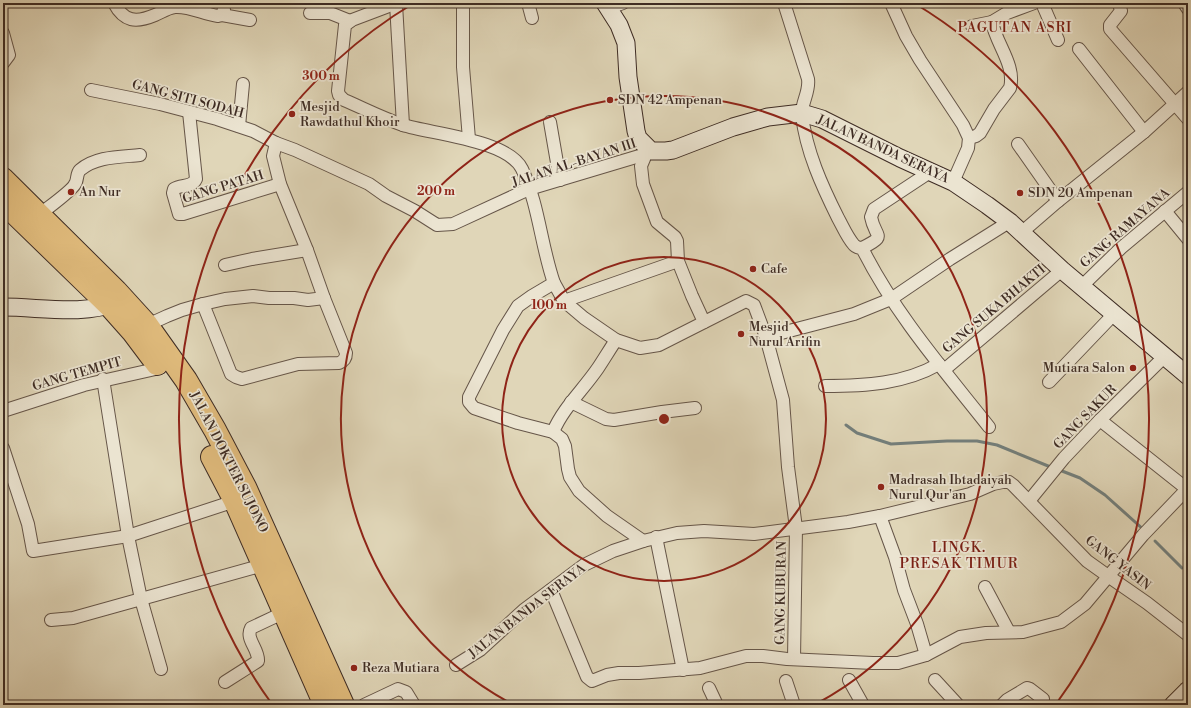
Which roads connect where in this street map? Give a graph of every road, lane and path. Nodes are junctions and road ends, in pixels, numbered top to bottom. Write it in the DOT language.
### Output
graph roads {
  1 [pos="114,3"];
  2 [pos="396,3"];
  3 [pos="463,3"];
  4 [pos="528,3"];
  5 [pos="784,3"];
  6 [pos="891,3"];
  7 [pos="1034,3"];
  8 [pos="1042,3"];
  9 [pos="1119,3"];
  10 [pos="1184,3"];
  11 [pos="171,5"];
  12 [pos="612,5"];
  13 [pos="223,9"];
  14 [pos="1188,9"];
  15 [pos="310,13"];
  16 [pos="532,18"];
  17 [pos="250,20"];
  18 [pos="350,21"];
  19 [pos="992,22"];
  20 [pos="972,26"];
  21 [pos="3,33"];
  22 [pos="1058,40"];
  23 [pos="1079,49"];
  24 [pos="3,63"];
  25 [pos="244,84"];
  26 [pos="91,90"];
  27 [pos="1188,92"];
  28 [pos="1175,105"];
  29 [pos="189,112"];
  30 [pos="802,113"];
  31 [pos="1188,119"];
  32 [pos="550,122"];
  33 [pos="403,125"];
  34 [pos="239,126"];
  35 [pos="1144,132"];
  36 [pos="969,138"];
  37 [pos="469,139"];
  38 [pos="276,143"];
  39 [pos="1018,144"];
  40 [pos="649,152"];
  41 [pos="140,156"];
  42 [pos="930,172"];
  43 [pos="3,179"];
  44 [pos="560,180"];
  45 [pos="953,182"];
  46 [pos="280,184"];
  47 [pos="529,189"];
  48 [pos="1188,192"];
  49 [pos="1058,201"];
  50 [pos="3,202"];
  51 [pos="1165,211"];
  52 [pos="40,215"];
  53 [pos="437,225"];
  54 [pos="1015,227"];
  55 [pos="1188,239"];
  56 [pos="862,248"];
  57 [pos="307,250"];
  58 [pos="678,261"];
  59 [pos="224,265"];
  60 [pos="1062,270"];
  61 [pos="554,283"];
  62 [pos="1082,286"];
  63 [pos="322,292"];
  64 [pos="891,299"];
  65 [pos="564,301"];
  66 [pos="117,302"];
  67 [pos="204,304"];
  68 [pos="3,307"];
  69 [pos="1114,314"];
  70 [pos="704,322"];
  71 [pos="140,328"];
  72 [pos="766,337"];
  73 [pos="616,340"];
  74 [pos="1165,356"];
  75 [pos="942,367"];
  76 [pos="160,368"];
  77 [pos="1188,376"];
  78 [pos="103,379"];
  79 [pos="1049,382"];
  80 [pos="825,386"];
  81 [pos="571,402"];
  82 [pos="695,408"];
  83 [pos="3,410"];
  84 [pos="1100,420"];
  85 [pos="989,427"];
  86 [pos="553,432"];
  87 [pos="3,448"];
  88 [pos="1187,488"];
  89 [pos="1018,490"];
  90 [pos="235,501"];
  91 [pos="1029,501"];
  92 [pos="880,516"];
  93 [pos="796,528"];
  94 [pos="128,536"];
  95 [pos="656,537"];
  96 [pos="643,541"];
  97 [pos="263,565"];
  98 [pos="1108,576"];
  99 [pos="985,587"];
  100 [pos="551,590"];
  101 [pos="140,599"];
  102 [pos="285,612"];
  103 [pos="51,620"];
  104 [pos="301,628"];
  105 [pos="1009,632"];
  106 [pos="1188,635"];
  107 [pos="926,655"];
  108 [pos="794,659"];
  109 [pos="456,665"];
  110 [pos="162,669"];
  111 [pos="683,670"];
  112 [pos="849,680"];
  113 [pos="935,680"];
  114 [pos="786,681"];
  115 [pos="225,682"];
  116 [pos="709,688"];
  117 [pos="1188,690"];
  118 [pos="1043,699"];
  119 [pos="325,705"];
  120 [pos="343,705"];
  121 [pos="364,705"];
  122 [pos="414,705"];
  123 [pos="717,705"];
  124 [pos="794,705"];
  125 [pos="863,705"];
  126 [pos="958,705"];
  127 [pos="1002,705"];
  128 [pos="1173,705"];
  1 -- 11 [label="street"];
  2 -- 18 [label="street"];
  2 -- 33 [label="street"];
  3 -- 37 [label="street"];
  4 -- 16 [label="street"];
  5 -- 30 [label="street"];
  6 -- 36 [label="street"];
  7 -- 19 [label="street"];
  8 -- 22 [label="street"];
  9 -- 28 [label="street"];
  10 -- 14 [label="street"];
  11 -- 13 [label="street"];
  12 -- 40 [label="street"];
  13 -- 17 [label="street"];
  15 -- 18 [label="street"];
  18 -- 33 [label="street"];
  19 -- 20 [label="street"];
  19 -- 36 [label="street"];
  21 -- 24 [label="street"];
  23 -- 35 [label="street"];
  25 -- 34 [label="street"];
  26 -- 29 [label="street, GANG SITI SODAH"];
  27 -- 28 [label="street"];
  28 -- 31 [label="street"];
  28 -- 35 [label="street"];
  29 -- 34 [label="street, GANG SITI SODAH"];
  29 -- 46 [label="street, GANG PATAH"];
  30 -- 40 [label="street, JALAN BANDA SERAYA"];
  30 -- 42 [label="street, JALAN BANDA SERAYA"];
  30 -- 56 [label="street"];
  32 -- 44 [label="street"];
  33 -- 37 [label="street"];
  34 -- 38 [label="street, GANG SITI SODAH"];
  35 -- 49 [label="street"];
  36 -- 45 [label="street"];
  37 -- 47 [label="street"];
  38 -- 46 [label="street"];
  38 -- 53 [label="street, GANG SITI SODAH"];
  39 -- 49 [label="street"];
  40 -- 44 [label="street, JALAN AL-BAYAN III"];
  40 -- 58 [label="street"];
  41 -- 52 [label="street"];
  42 -- 45 [label="street, JALAN BANDA SERAYA"];
  42 -- 56 [label="street"];
  43 -- 52 [label="highway, JALAN DOKTER SUJONO"];
  44 -- 47 [label="street, JALAN AL-BAYAN III"];
  45 -- 54 [label="street, JALAN BANDA SERAYA"];
  46 -- 57 [label="street"];
  47 -- 53 [label="street, JALAN AL-BAYAN III"];
  47 -- 61 [label="street"];
  48 -- 51 [label="street, GANG RAMAYANA"];
  49 -- 54 [label="street"];
  50 -- 66 [label="highway"];
  51 -- 55 [label="street"];
  51 -- 62 [label="street, GANG RAMAYANA"];
  52 -- 66 [label="highway, JALAN DOKTER SUJONO"];
  54 -- 60 [label="street, JALAN BANDA SERAYA"];
  54 -- 64 [label="street"];
  56 -- 64 [label="street"];
  57 -- 59 [label="street"];
  57 -- 63 [label="street"];
  58 -- 65 [label="street"];
  58 -- 70 [label="street"];
  60 -- 62 [label="street, JALAN BANDA SERAYA"];
  60 -- 75 [label="street, GANG SUKA BHAKTI"];
  61 -- 65 [label="street"];
  61 -- 86 [label="street"];
  62 -- 69 [label="street, JALAN BANDA SERAYA"];
  63 -- 67 [label="street"];
  63 -- 67 [label="street"];
  64 -- 72 [label="street"];
  64 -- 75 [label="street"];
  65 -- 73 [label="street"];
  66 -- 68 [label="street"];
  66 -- 71 [label="highway, JALAN DOKTER SUJONO"];
  67 -- 71 [label="street"];
  69 -- 74 [label="street, JALAN BANDA SERAYA"];
  69 -- 79 [label="street"];
  70 -- 72 [label="street, GANG KUBURAN"];
  70 -- 73 [label="street"];
  71 -- 76 [label="highway"];
  71 -- 104 [label="highway, JALAN DOKTER SUJONO"];
  72 -- 93 [label="street, GANG KUBURAN"];
  73 -- 81 [label="street"];
  74 -- 77 [label="street, JALAN BANDA SERAYA"];
  74 -- 84 [label="street, GANG SAKUR"];
  75 -- 80 [label="street, GANG SUKA BHAKTI"];
  75 -- 85 [label="street"];
  76 -- 78 [label="street, GANG TEMPIT"];
  76 -- 90 [label="highway"];
  78 -- 83 [label="street, GANG TEMPIT"];
  78 -- 94 [label="street"];
  81 -- 82 [label="street"];
  81 -- 86 [label="street"];
  84 -- 88 [label="street"];
  84 -- 91 [label="street, GANG SAKUR"];
  86 -- 96 [label="street"];
  87 -- 94 [label="street"];
  88 -- 98 [label="street"];
  89 -- 91 [label="street, GANG YASIN"];
  89 -- 92 [label="street, JALAN BANDA SERAYA"];
  90 -- 94 [label="street"];
  90 -- 97 [label="highway"];
  91 -- 98 [label="street, GANG YASIN"];
  92 -- 93 [label="street, JALAN BANDA SERAYA"];
  92 -- 107 [label="street"];
  93 -- 95 [label="street, JALAN BANDA SERAYA"];
  93 -- 108 [label="street, GANG KUBURAN"];
  94 -- 101 [label="street"];
  95 -- 96 [label="street, JALAN BANDA SERAYA"];
  95 -- 111 [label="street"];
  96 -- 100 [label="street, JALAN BANDA SERAYA"];
  97 -- 101 [label="street"];
  97 -- 102 [label="highway"];
  98 -- 105 [label="street"];
  98 -- 106 [label="street, GANG YASIN"];
  99 -- 105 [label="street"];
  100 -- 109 [label="street, JALAN BANDA SERAYA"];
  100 -- 111 [label="street"];
  101 -- 103 [label="street"];
  101 -- 110 [label="street"];
  102 -- 104 [label="highway"];
  102 -- 115 [label="street"];
  104 -- 119 [label="highway"];
  104 -- 120 [label="highway, JALAN DOKTER SUJONO"];
  105 -- 107 [label="street"];
  107 -- 108 [label="street"];
  108 -- 111 [label="street"];
  112 -- 125 [label="street"];
  113 -- 126 [label="street"];
  114 -- 124 [label="street"];
  116 -- 123 [label="street"];
  117 -- 128 [label="street"];
  118 -- 127 [label="street"];
  121 -- 122 [label="street"];
}
